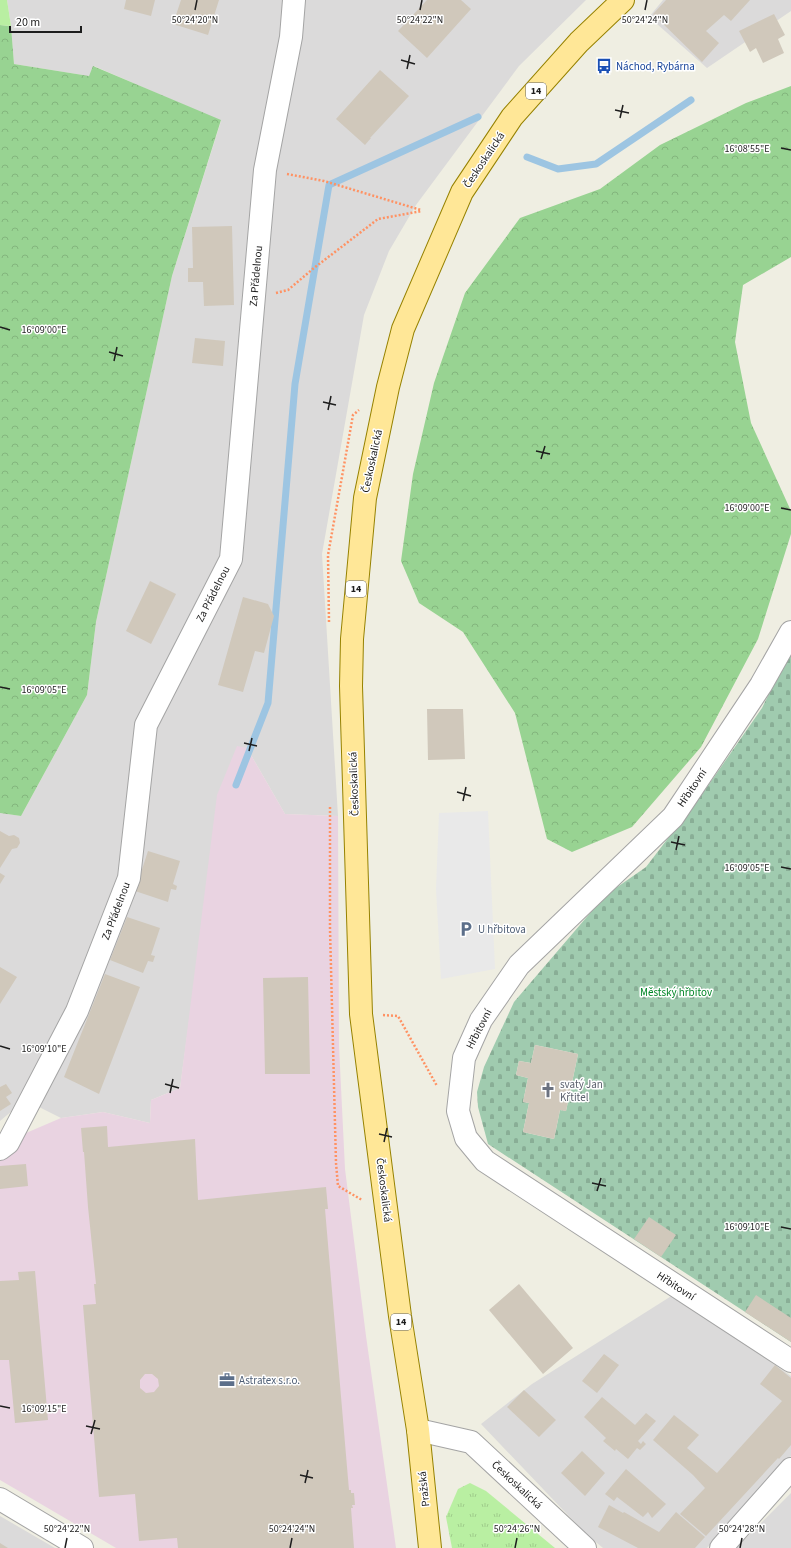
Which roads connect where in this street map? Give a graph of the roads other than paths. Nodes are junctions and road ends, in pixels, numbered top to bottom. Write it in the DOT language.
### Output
graph roads {
  1 [pos="294,0"];
  2 [pos="622,0"];
  3 [pos="791,632"];
  4 [pos="0,1150"];
  5 [pos="791,1361"];
  6 [pos="418,1430"];
  7 [pos="791,1469"];
  8 [pos="0,1499"];
  9 [pos="82,1548"];
  10 [pos="430,1548"];
  11 [pos="585,1548"];
  12 [pos="721,1548"];
  1 -- 4 [label="street, Za Přádelnou"];
  2 -- 6 [label="main road, Českoskalická / 14"];
  3 -- 5 [label="street, Hřbitovní"];
  6 -- 10 [label="main road, Pražská / 14"];
  6 -- 11 [label="street, Českoskalická"];
  7 -- 12 [label="street"];
  8 -- 9 [label="street"];
}
